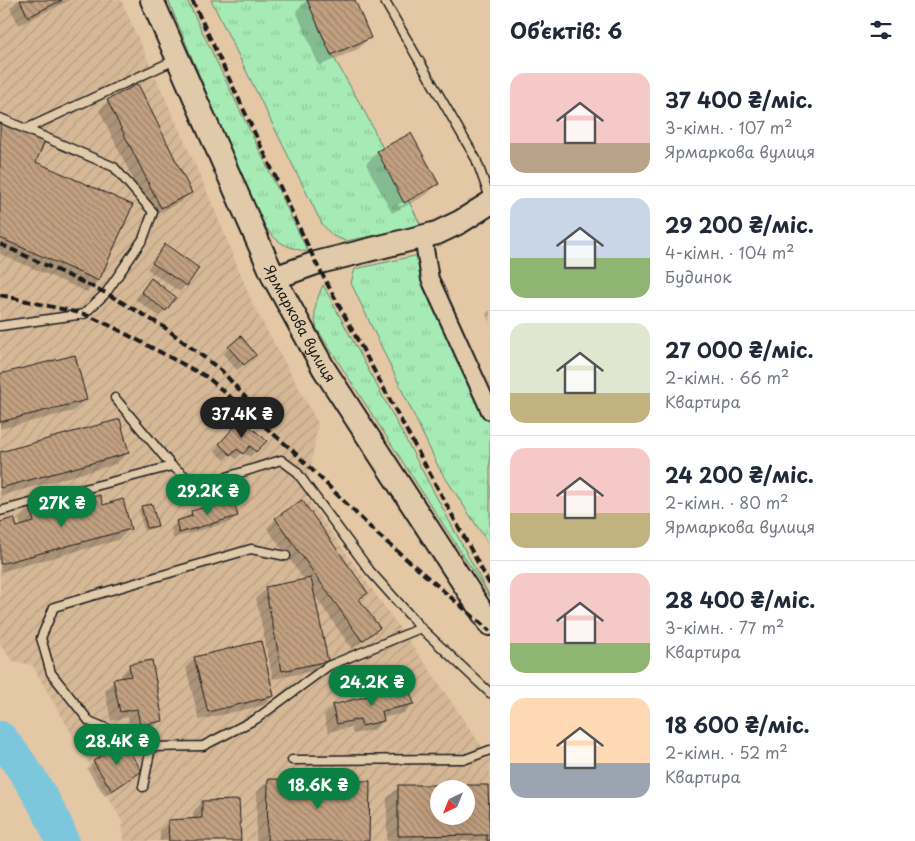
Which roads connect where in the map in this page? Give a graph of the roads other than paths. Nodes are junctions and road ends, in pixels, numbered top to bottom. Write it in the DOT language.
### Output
graph roads {
  1 [pos="152,0"];
  2 [pos="384,0"];
  3 [pos="179,59"];
  4 [pos="0,118"];
  5 [pos="26,129"];
  6 [pos="490,198"];
  7 [pos="490,203"];
  8 [pos="490,219"];
  9 [pos="460,222"];
  10 [pos="423,237"];
  11 [pos="274,278"];
  12 [pos="0,326"];
  13 [pos="115,398"];
  14 [pos="490,411"];
  15 [pos="172,466"];
  16 [pos="0,511"];
  17 [pos="286,556"];
  18 [pos="490,624"];
  19 [pos="421,628"];
  20 [pos="490,694"];
  21 [pos="151,747"];
  22 [pos="490,750"];
  23 [pos="292,760"];
  24 [pos="144,787"];
  1 -- 3 [label="main road, Ярмаркова вулиця"];
  2 -- 6 [label="lane"];
  3 -- 5 [label="lane"];
  3 -- 11 [label="main road, Ярмаркова вулиця"];
  4 -- 5 [label="lane"];
  5 -- 12 [label="lane"];
  7 -- 9 [label="main road"];
  8 -- 9 [label="main road"];
  9 -- 10 [label="main road"];
  10 -- 11 [label="main road"];
  10 -- 14 [label="street"];
  11 -- 18 [label="main road, Ярмаркова вулиця"];
  13 -- 15 [label="lane"];
  15 -- 16 [label="lane"];
  15 -- 19 [label="lane"];
  17 -- 21 [label="lane"];
  19 -- 20 [label="lane"];
  19 -- 21 [label="lane"];
  21 -- 24 [label="lane"];
  22 -- 23 [label="lane"];
}
